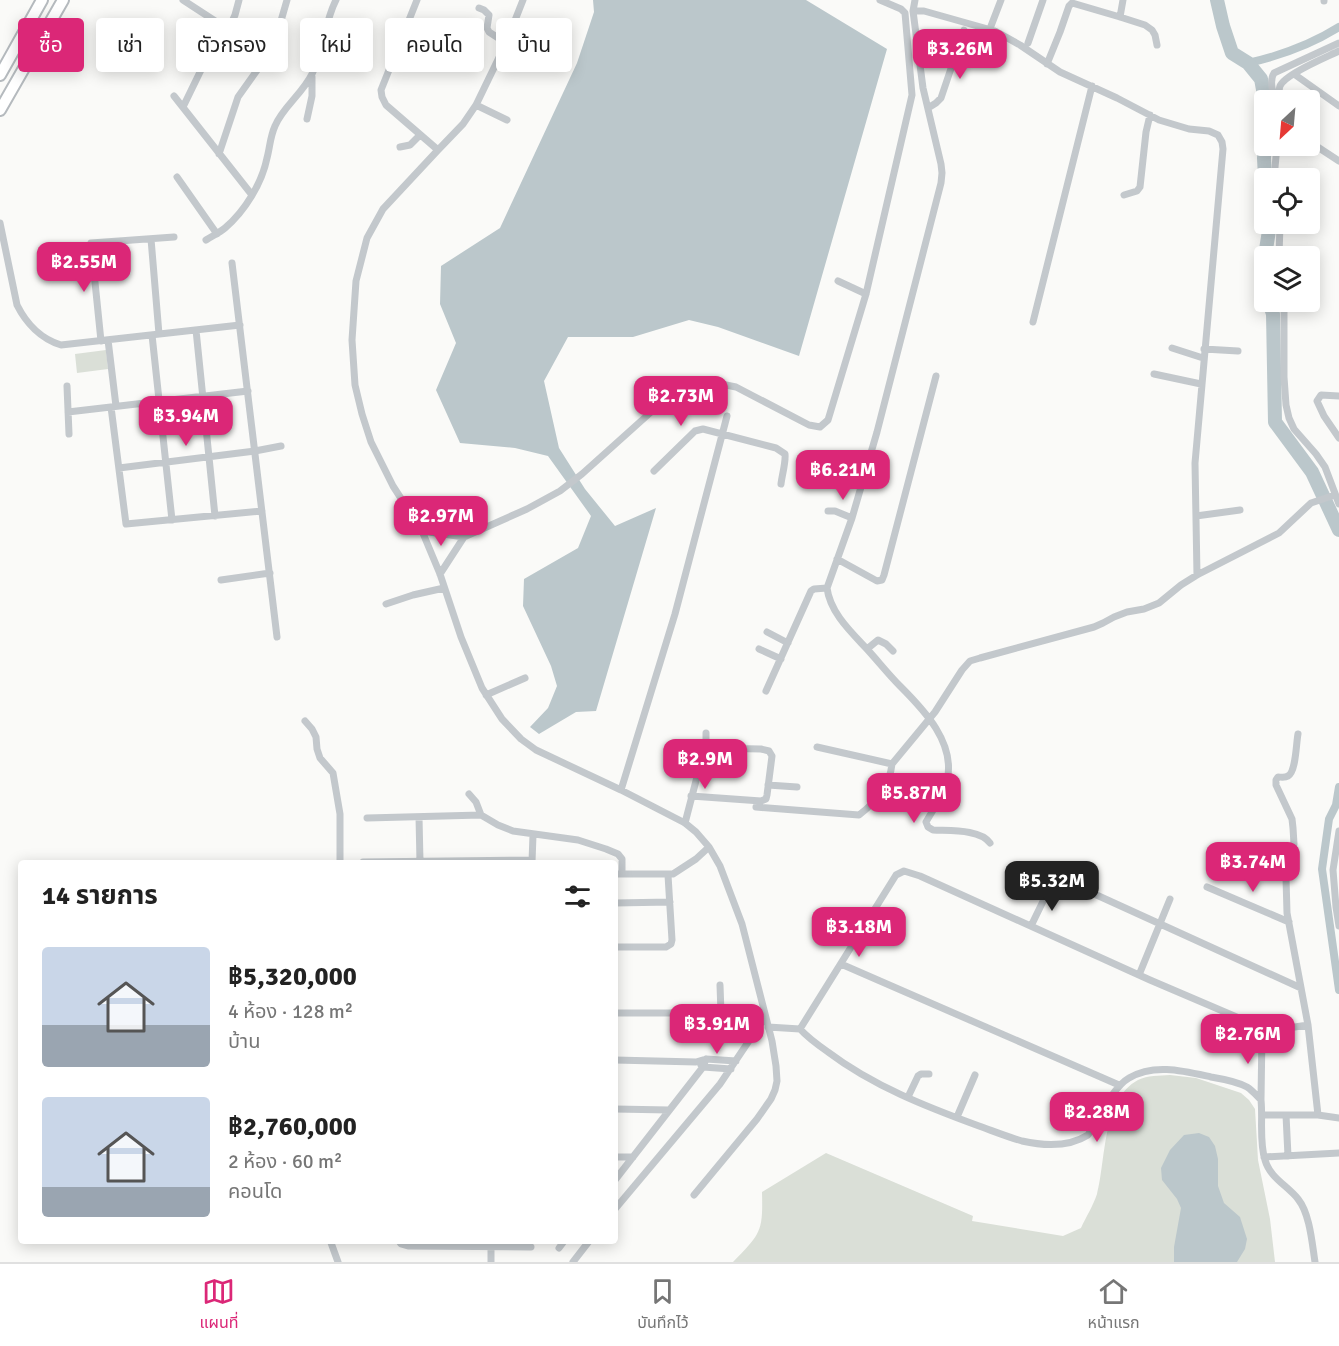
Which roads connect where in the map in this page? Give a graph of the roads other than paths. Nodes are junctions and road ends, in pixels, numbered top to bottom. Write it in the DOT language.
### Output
graph roads {
  1 [pos="42,0"];
  2 [pos="63,0"];
  3 [pos="183,0"];
  4 [pos="239,0"];
  5 [pos="287,0"];
  6 [pos="336,0"];
  7 [pos="417,0"];
  8 [pos="523,0"];
  9 [pos="880,0"];
  10 [pos="915,0"];
  11 [pos="1001,0"];
  12 [pos="1043,0"];
  13 [pos="1123,0"];
  14 [pos="479,8"];
  15 [pos="914,11"];
  16 [pos="1120,16"];
  17 [pos="32,18"];
  18 [pos="53,18"];
  19 [pos="211,18"];
  20 [pos="234,18"];
  21 [pos="516,18"];
  22 [pos="991,26"];
  23 [pos="964,30"];
  24 [pos="496,37"];
  25 [pos="18,43"];
  26 [pos="1028,43"];
  27 [pos="1339,43"];
  28 [pos="1157,45"];
  29 [pos="1339,51"];
  30 [pos="496,64"];
  31 [pos="1047,64"];
  32 [pos="22,72"];
  33 [pos="200,72"];
  34 [pos="1294,74"];
  35 [pos="0,75"];
  36 [pos="312,75"];
  37 [pos="1092,86"];
  38 [pos="1273,90"];
  39 [pos="1280,90"];
  40 [pos="174,96"];
  41 [pos="476,105"];
  42 [pos="1339,105"];
  43 [pos="183,107"];
  44 [pos="928,108"];
  45 [pos="0,110"];
  46 [pos="1150,115"];
  47 [pos="307,119"];
  48 [pos="507,120"];
  49 [pos="420,135"];
  50 [pos="400,147"];
  51 [pos="1320,148"];
  52 [pos="438,150"];
  53 [pos="219,154"];
  54 [pos="1339,160"];
  55 [pos="177,177"];
  56 [pos="252,195"];
  57 [pos="1124,195"];
  58 [pos="0,223"];
  59 [pos="217,234"];
  60 [pos="174,237"];
  61 [pos="151,239"];
  62 [pos="206,240"];
  63 [pos="232,262"];
  64 [pos="838,281"];
  65 [pos="866,294"];
  66 [pos="1284,312"];
  67 [pos="1033,322"];
  68 [pos="240,326"];
  69 [pos="196,330"];
  70 [pos="156,335"];
  71 [pos="105,340"];
  72 [pos="1172,348"];
  73 [pos="1204,349"];
  74 [pos="1238,351"];
  75 [pos="1203,358"];
  76 [pos="1154,374"];
  77 [pos="936,376"];
  78 [pos="1201,384"];
  79 [pos="67,386"];
  80 [pos="248,391"];
  81 [pos="203,396"];
  82 [pos="1339,396"];
  83 [pos="159,401"];
  84 [pos="114,406"];
  85 [pos="68,412"];
  86 [pos="727,416"];
  87 [pos="69,434"];
  88 [pos="722,435"];
  89 [pos="1339,438"];
  90 [pos="281,446"];
  91 [pos="255,451"];
  92 [pos="209,457"];
  93 [pos="166,462"];
  94 [pos="119,468"];
  95 [pos="654,471"];
  96 [pos="781,484"];
  97 [pos="1333,496"];
  98 [pos="1339,504"];
  99 [pos="1240,510"];
  100 [pos="828,511"];
  101 [pos="262,512"];
  102 [pos="215,516"];
  103 [pos="1197,516"];
  104 [pos="852,518"];
  105 [pos="172,519"];
  106 [pos="422,531"];
  107 [pos="464,537"];
  108 [pos="837,559"];
  109 [pos="270,573"];
  110 [pos="440,574"];
  111 [pos="1197,575"];
  112 [pos="221,580"];
  113 [pos="444,588"];
  114 [pos="827,588"];
  115 [pos="386,604"];
  116 [pos="767,632"];
  117 [pos="277,637"];
  118 [pos="788,643"];
  119 [pos="759,649"];
  120 [pos="867,649"];
  121 [pos="893,651"];
  122 [pos="781,659"];
  123 [pos="525,678"];
  124 [pos="766,691"];
  125 [pos="486,695"];
  126 [pos="305,721"];
  127 [pos="931,721"];
  128 [pos="706,733"];
  129 [pos="1298,734"];
  130 [pos="817,747"];
  131 [pos="706,748"];
  132 [pos="669,751"];
  133 [pos="701,760"];
  134 [pos="892,764"];
  135 [pos="768,785"];
  136 [pos="797,787"];
  137 [pos="621,790"];
  138 [pos="469,794"];
  139 [pos="691,796"];
  140 [pos="756,807"];
  141 [pos="481,816"];
  142 [pos="419,817"];
  143 [pos="367,818"];
  144 [pos="686,823"];
  145 [pos="1339,831"];
  146 [pos="533,835"];
  147 [pos="990,843"];
  148 [pos="709,847"];
  149 [pos="340,860"];
  150 [pos="420,860"];
  151 [pos="532,860"];
  152 [pos="618,874"];
  153 [pos="671,874"];
  154 [pos="1207,887"];
  155 [pos="1170,899"];
  156 [pos="670,902"];
  157 [pos="618,903"];
  158 [pos="1289,922"];
  159 [pos="1161,924"];
  160 [pos="1031,926"];
  161 [pos="1339,926"];
  162 [pos="618,947"];
  163 [pos="841,964"];
  164 [pos="1139,975"];
  165 [pos="720,985"];
  166 [pos="1301,987"];
  167 [pos="618,1013"];
  168 [pos="721,1013"];
  169 [pos="742,1013"];
  170 [pos="765,1017"];
  171 [pos="1308,1025"];
  172 [pos="768,1027"];
  173 [pos="800,1029"];
  174 [pos="1262,1032"];
  175 [pos="618,1060"];
  176 [pos="736,1061"];
  177 [pos="705,1063"];
  178 [pos="731,1069"];
  179 [pos="929,1074"];
  180 [pos="975,1075"];
  181 [pos="1119,1085"];
  182 [pos="908,1097"];
  183 [pos="1261,1100"];
  184 [pos="618,1109"];
  185 [pos="669,1110"];
  186 [pos="1262,1115"];
  187 [pos="1286,1115"];
  188 [pos="1318,1115"];
  189 [pos="957,1118"];
  190 [pos="1339,1118"];
  191 [pos="1339,1153"];
  192 [pos="1288,1156"];
  193 [pos="618,1157"];
  194 [pos="633,1157"];
  195 [pos="1264,1157"];
  196 [pos="618,1176"];
  197 [pos="694,1195"];
  198 [pos="618,1205"];
  199 [pos="331,1244"];
  200 [pos="400,1244"];
  201 [pos="562,1244"];
  202 [pos="587,1244"];
  203 [pos="491,1247"];
  204 [pos="531,1247"];
  205 [pos="559,1248"];
  206 [pos="338,1262"];
  207 [pos="491,1262"];
  208 [pos="573,1262"];
  209 [pos="1315,1262"];
  1 -- 17 [label="main road"];
  2 -- 18 [label="main road"];
  3 -- 19 [label="street"];
  4 -- 20 [label="street"];
  5 -- 53 [label="street"];
  6 -- 36 [label="street"];
  7 -- 49 [label="street"];
  8 -- 21 [label="street"];
  9 -- 65 [label="street"];
  10 -- 15 [label="street"];
  11 -- 22 [label="street"];
  12 -- 26 [label="street"];
  13 -- 16 [label="street"];
  14 -- 24 [label="street"];
  15 -- 31 [label="street"];
  15 -- 44 [label="street"];
  16 -- 28 [label="street"];
  16 -- 31 [label="street"];
  23 -- 44 [label="street"];
  25 -- 35 [label="main road"];
  27 -- 38 [label="street"];
  29 -- 34 [label="street"];
  30 -- 41 [label="street"];
  31 -- 37 [label="street"];
  32 -- 45 [label="main road"];
  33 -- 43 [label="street"];
  34 -- 39 [label="street"];
  34 -- 42 [label="street"];
  36 -- 47 [label="street"];
  36 -- 56 [label="street"];
  37 -- 46 [label="street"];
  37 -- 67 [label="street"];
  40 -- 43 [label="street"];
  41 -- 48 [label="street"];
  41 -- 52 [label="street"];
  43 -- 53 [label="street"];
  44 -- 104 [label="street"];
  46 -- 57 [label="street"];
  46 -- 73 [label="street"];
  49 -- 50 [label="street"];
  49 -- 52 [label="street"];
  51 -- 54 [label="street"];
  52 -- 106 [label="street"];
  53 -- 56 [label="street"];
  55 -- 59 [label="street"];
  56 -- 59 [label="street"];
  58 -- 71 [label="street"];
  59 -- 62 [label="street"];
  60 -- 61 [label="street"];
  61 -- 70 [label="street"];
  61 -- 71 [label="street"];
  63 -- 68 [label="street"];
  64 -- 65 [label="street"];
  65 -- 107 [label="street"];
  66 -- 97 [label="street"];
  68 -- 69 [label="street"];
  68 -- 80 [label="street"];
  69 -- 70 [label="street"];
  69 -- 81 [label="street"];
  70 -- 71 [label="street"];
  70 -- 83 [label="street"];
  71 -- 84 [label="street"];
  72 -- 75 [label="street"];
  73 -- 74 [label="street"];
  73 -- 75 [label="street"];
  75 -- 78 [label="street"];
  76 -- 78 [label="street"];
  77 -- 108 [label="street"];
  78 -- 103 [label="street"];
  79 -- 85 [label="street"];
  80 -- 81 [label="street"];
  80 -- 91 [label="street"];
  81 -- 83 [label="street"];
  81 -- 92 [label="street"];
  82 -- 89 [label="street"];
  83 -- 84 [label="street"];
  83 -- 93 [label="street"];
  84 -- 85 [label="street"];
  84 -- 94 [label="street"];
  85 -- 87 [label="street"];
  86 -- 88 [label="street"];
  88 -- 95 [label="street"];
  88 -- 96 [label="street"];
  88 -- 137 [label="street"];
  90 -- 91 [label="street"];
  91 -- 92 [label="street"];
  91 -- 101 [label="street"];
  92 -- 93 [label="street"];
  92 -- 102 [label="street"];
  93 -- 94 [label="street"];
  93 -- 105 [label="street"];
  94 -- 105 [label="street"];
  97 -- 98 [label="street"];
  97 -- 111 [label="street"];
  99 -- 103 [label="street"];
  100 -- 104 [label="street"];
  101 -- 102 [label="street"];
  101 -- 109 [label="street"];
  102 -- 105 [label="street"];
  103 -- 111 [label="street"];
  104 -- 108 [label="street"];
  106 -- 107 [label="street"];
  106 -- 110 [label="street"];
  107 -- 110 [label="street"];
  108 -- 114 [label="street"];
  109 -- 112 [label="street"];
  109 -- 117 [label="street"];
  110 -- 113 [label="street"];
  111 -- 127 [label="street"];
  113 -- 115 [label="street"];
  113 -- 125 [label="street"];
  114 -- 118 [label="street"];
  114 -- 120 [label="street"];
  116 -- 118 [label="street"];
  118 -- 122 [label="street"];
  119 -- 122 [label="street"];
  120 -- 121 [label="street"];
  120 -- 127 [label="street"];
  122 -- 124 [label="street"];
  123 -- 125 [label="street"];
  125 -- 137 [label="street"];
  126 -- 149 [label="street"];
  127 -- 134 [label="street"];
  127 -- 147 [label="street"];
  128 -- 131 [label="street"];
  129 -- 158 [label="street"];
  130 -- 134 [label="street"];
  131 -- 133 [label="street"];
  131 -- 135 [label="street"];
  132 -- 133 [label="street"];
  133 -- 139 [label="street"];
  134 -- 140 [label="street"];
  135 -- 136 [label="street"];
  135 -- 139 [label="street"];
  137 -- 144 [label="street"];
  138 -- 141 [label="street"];
  139 -- 144 [label="street"];
  141 -- 142 [label="street"];
  141 -- 146 [label="street"];
  142 -- 143 [label="street"];
  142 -- 150 [label="street"];
  144 -- 148 [label="street"];
  145 -- 161 [label="street"];
  146 -- 151 [label="street"];
  146 -- 152 [label="street"];
  148 -- 153 [label="street"];
  148 -- 170 [label="street"];
  152 -- 153 [label="street"];
  153 -- 156 [label="street"];
  154 -- 158 [label="street"];
  155 -- 159 [label="street"];
  156 -- 157 [label="street"];
  156 -- 162 [label="street"];
  158 -- 166 [label="street"];
  159 -- 160 [label="street"];
  159 -- 164 [label="street"];
  159 -- 166 [label="street"];
  160 -- 163 [label="street"];
  160 -- 164 [label="street"];
  163 -- 173 [label="street"];
  163 -- 181 [label="street"];
  164 -- 174 [label="street"];
  165 -- 168 [label="street"];
  166 -- 171 [label="street"];
  167 -- 168 [label="street"];
  168 -- 169 [label="street"];
  170 -- 172 [label="street"];
  170 -- 176 [label="street"];
  171 -- 174 [label="street"];
  171 -- 188 [label="street"];
  172 -- 173 [label="street"];
  172 -- 197 [label="street"];
  173 -- 182 [label="street"];
  174 -- 183 [label="street"];
  175 -- 177 [label="street"];
  176 -- 177 [label="street"];
  176 -- 178 [label="street"];
  177 -- 178 [label="street"];
  177 -- 185 [label="street"];
  178 -- 198 [label="street"];
  179 -- 182 [label="street"];
  180 -- 189 [label="street"];
  181 -- 183 [label="street"];
  181 -- 189 [label="street"];
  182 -- 189 [label="street"];
  183 -- 186 [label="street"];
  184 -- 185 [label="street"];
  185 -- 194 [label="street"];
  186 -- 187 [label="street"];
  186 -- 195 [label="street"];
  187 -- 188 [label="street"];
  187 -- 192 [label="street"];
  188 -- 190 [label="street"];
  191 -- 192 [label="street"];
  192 -- 195 [label="street"];
  193 -- 194 [label="street"];
  194 -- 196 [label="street"];
  195 -- 209 [label="street"];
  199 -- 206 [label="street"];
  200 -- 203 [label="street"];
  201 -- 205 [label="street"];
  202 -- 208 [label="street"];
  203 -- 204 [label="street"];
  203 -- 207 [label="street"];
}
